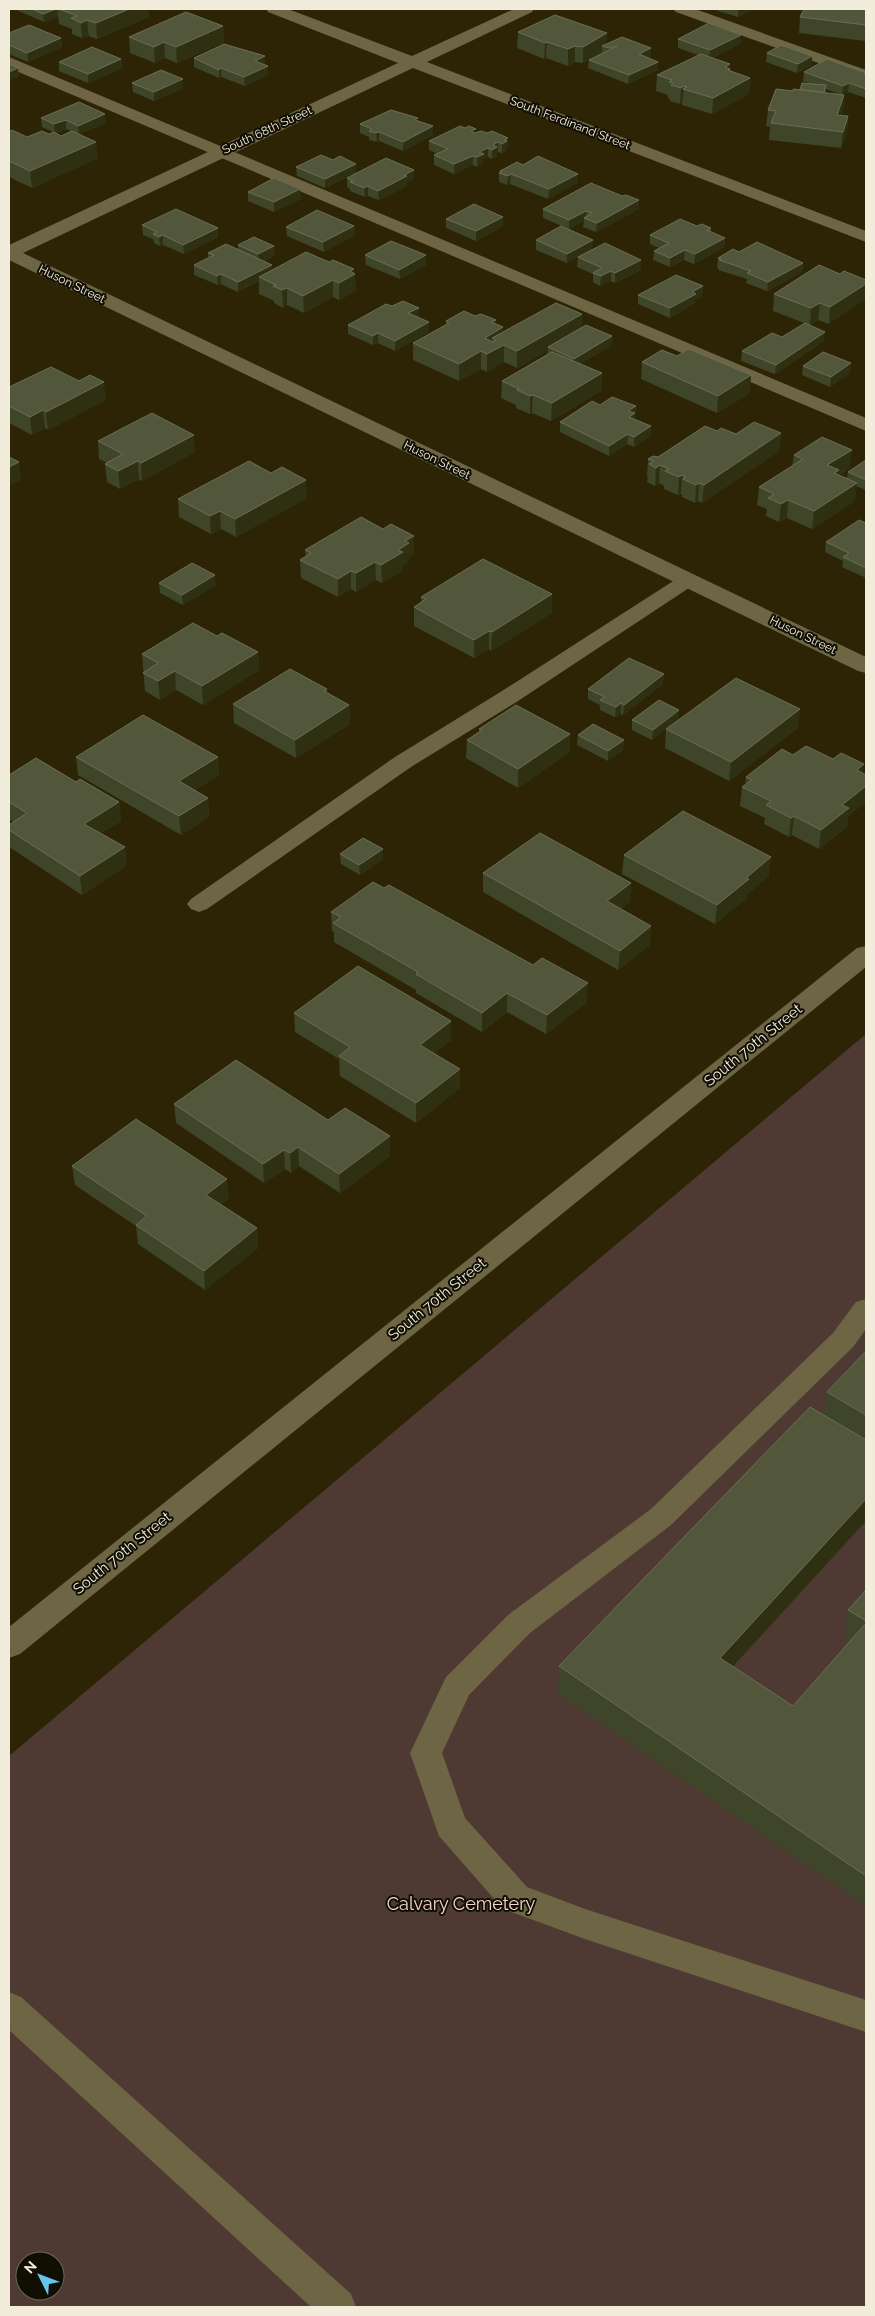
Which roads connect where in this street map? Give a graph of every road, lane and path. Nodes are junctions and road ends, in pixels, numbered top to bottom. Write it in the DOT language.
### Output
graph roads {
  1 [pos="274,9"];
  2 [pos="526,9"];
  3 [pos="681,9"];
  4 [pos="9,62"];
  5 [pos="413,62"];
  6 [pos="866,75"];
  7 [pos="220,152"];
  8 [pos="866,237"];
  9 [pos="9,253"];
  10 [pos="866,425"];
  11 [pos="688,580"];
  12 [pos="866,666"];
  13 [pos="199,904"];
  14 [pos="866,954"];
  15 [pos="866,1309"];
  16 [pos="9,1645"];
  17 [pos="9,2008"];
  18 [pos="866,2016"];
  19 [pos="338,2307"];
  1 -- 5 [label="street, South Ferdinand Street"];
  2 -- 5 [label="street, South 68th Street"];
  3 -- 6 [label="lane"];
  4 -- 7 [label="lane"];
  5 -- 7 [label="street, South 68th Street"];
  5 -- 8 [label="street, South Ferdinand Street"];
  7 -- 9 [label="street, South 68th Street"];
  7 -- 10 [label="lane"];
  9 -- 11 [label="street, Huson Street"];
  11 -- 12 [label="street, Huson Street"];
  11 -- 13 [label="lane"];
  14 -- 16 [label="street, South 70th Street"];
  15 -- 18 [label="lane"];
  17 -- 19 [label="lane"];
}
